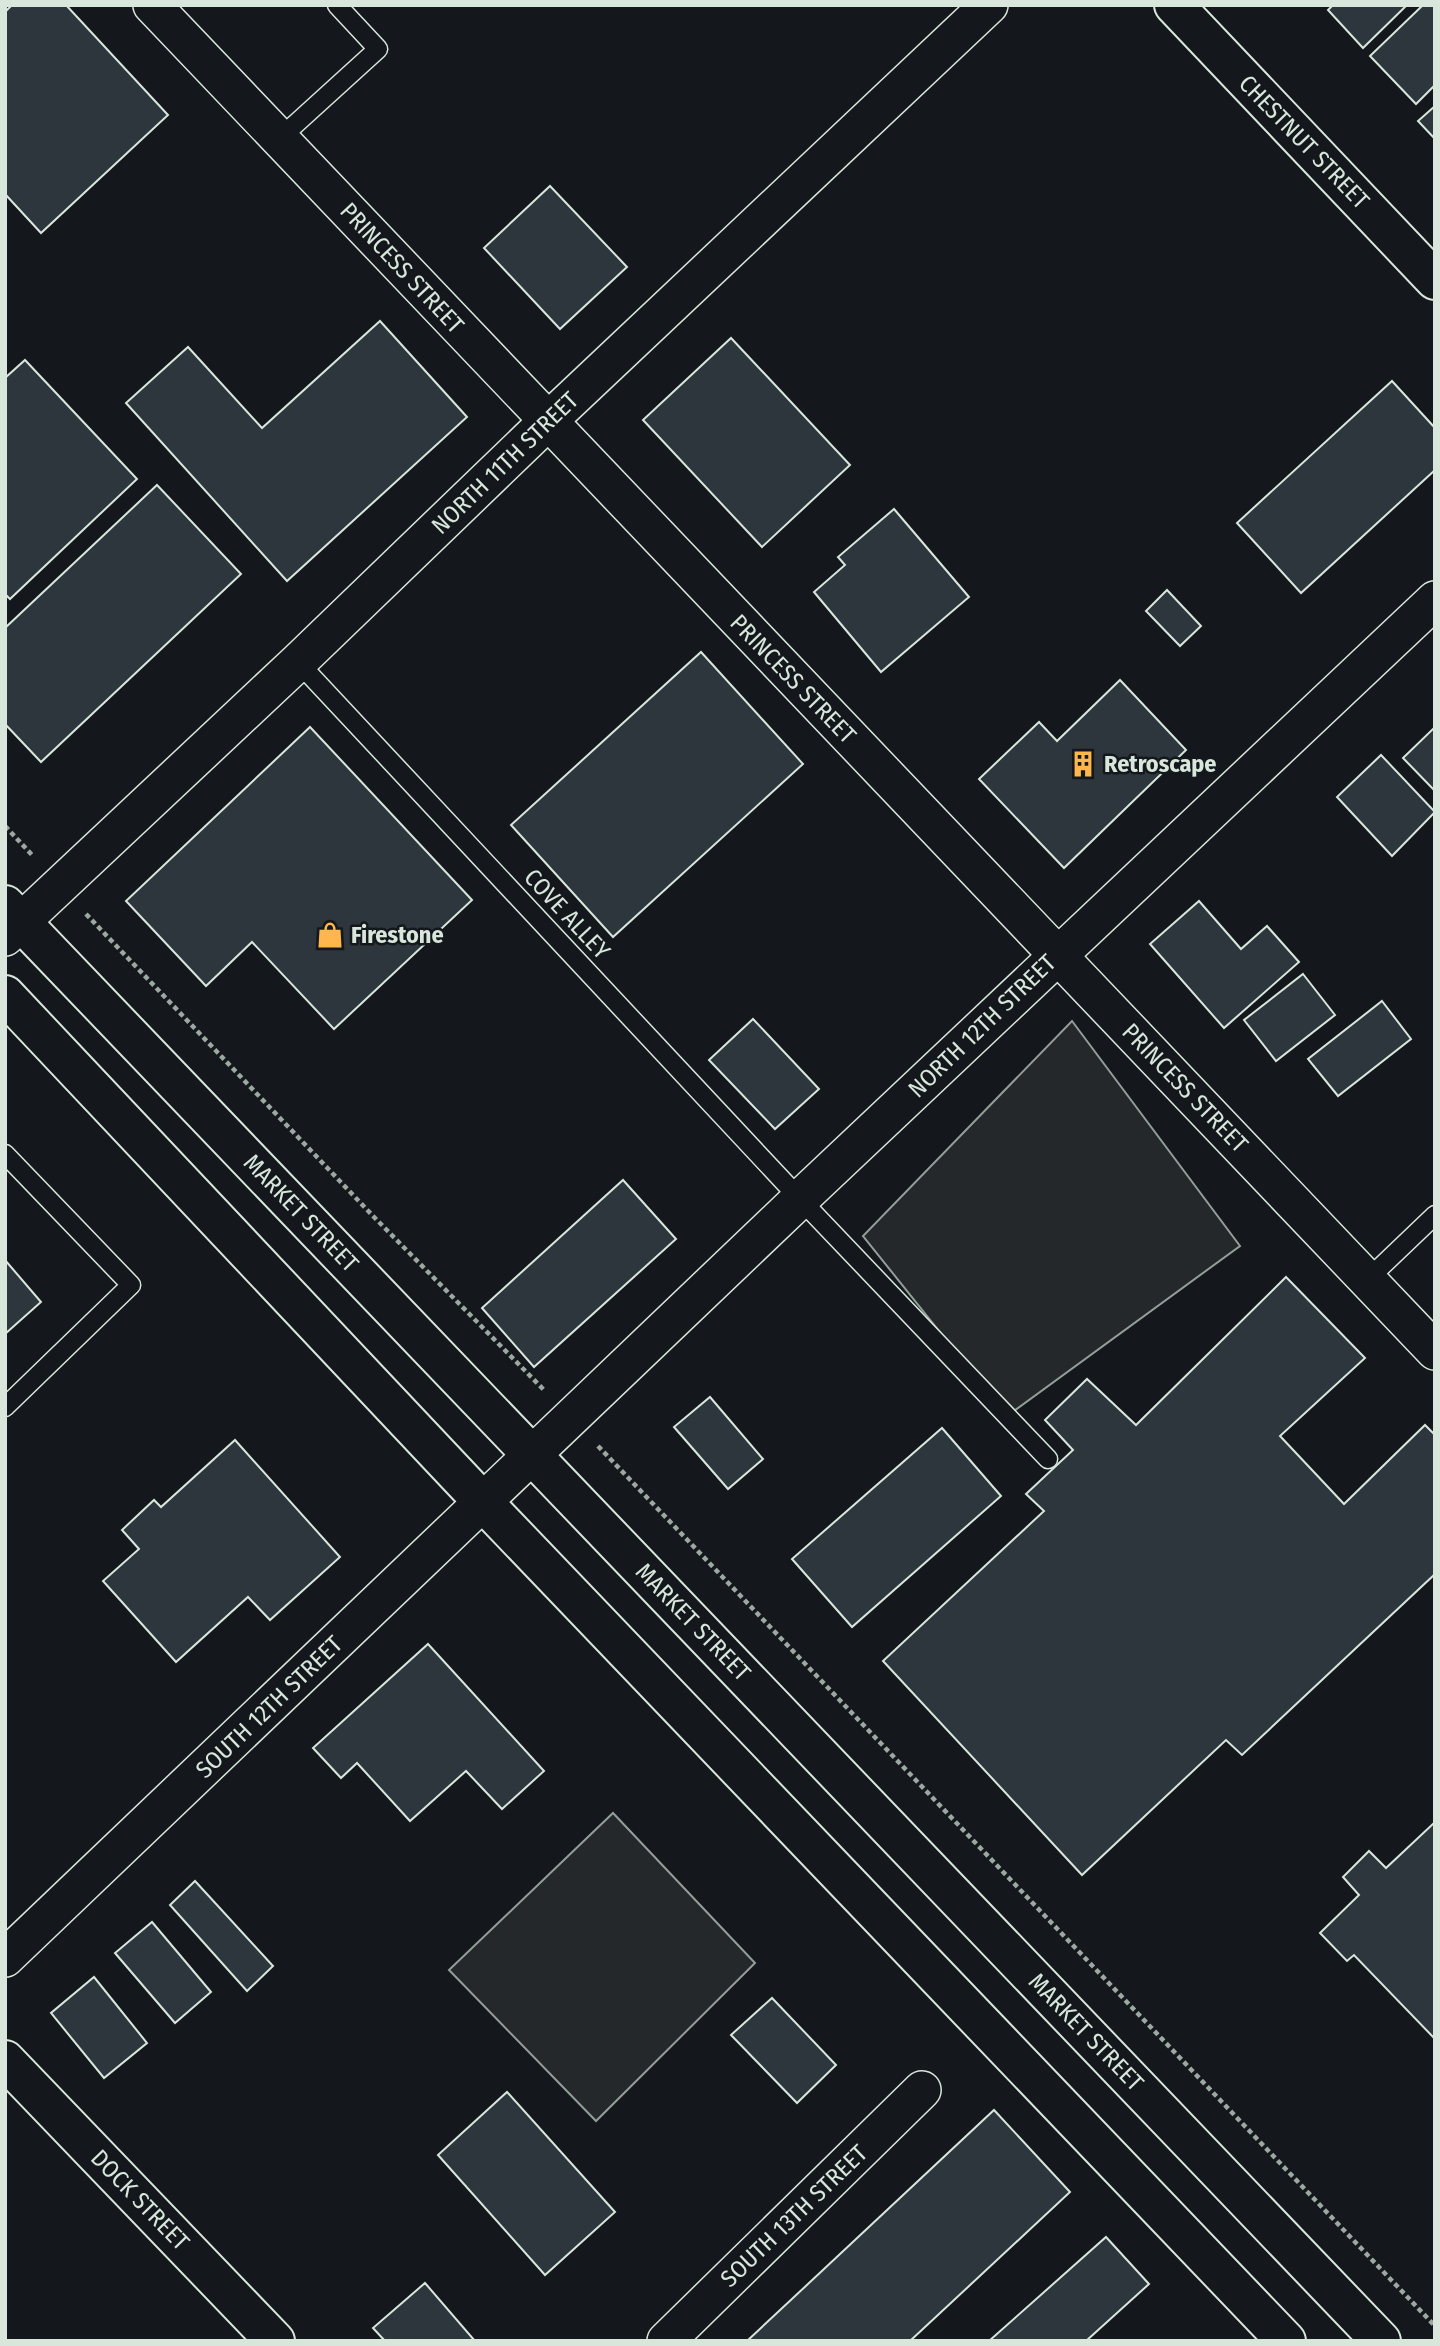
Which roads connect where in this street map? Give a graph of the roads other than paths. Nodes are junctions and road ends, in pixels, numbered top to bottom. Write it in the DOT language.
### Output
graph roads {
  1 [pos="152,5"];
  2 [pos="337,5"];
  3 [pos="989,5"];
  4 [pos="1174,5"];
  5 [pos="279,139"];
  6 [pos="1435,280"];
  7 [pos="547,422"];
  8 [pos="1435,600"];
  9 [pos="298,662"];
  10 [pos="11,921"];
  11 [pos="1058,955"];
  12 [pos="5,995"];
  13 [pos="5,1154"];
  14 [pos="800,1199"];
  15 [pos="1435,1215"];
  16 [pos="1366,1281"];
  17 [pos="1435,1351"];
  18 [pos="5,1407"];
  19 [pos="532,1454"];
  20 [pos="1048,1460"];
  21 [pos="483,1502"];
  22 [pos="5,1958"];
  23 [pos="5,2060"];
  24 [pos="922,2090"];
  25 [pos="275,2341"];
  26 [pos="666,2341"];
  27 [pos="1286,2341"];
  28 [pos="1381,2341"];
  1 -- 5 [label="street, PRINCESS STREET"];
  2 -- 5 [label="lane"];
  3 -- 7 [label="street, NORTH 11TH STREET"];
  4 -- 6 [label="main road, CHESTNUT STREET"];
  5 -- 7 [label="street, PRINCESS STREET"];
  7 -- 9 [label="street, NORTH 11TH STREET"];
  7 -- 11 [label="street, PRINCESS STREET"];
  8 -- 11 [label="street, NORTH 12TH STREET"];
  9 -- 10 [label="street, NORTH 11TH STREET"];
  9 -- 14 [label="lane, COVE ALLEY"];
  10 -- 19 [label="main road, MARKET STREET"];
  11 -- 14 [label="street, NORTH 12TH STREET"];
  11 -- 16 [label="street, PRINCESS STREET"];
  12 -- 21 [label="main road"];
  13 -- 18 [label="lane"];
  14 -- 19 [label="street, NORTH 12TH STREET"];
  14 -- 20 [label="lane, COVE ALLEY"];
  15 -- 16 [label="lane"];
  16 -- 17 [label="street, PRINCESS STREET"];
  19 -- 21 [label="street, SOUTH 12TH STREET"];
  19 -- 28 [label="main road, MARKET STREET"];
  21 -- 22 [label="street, SOUTH 12TH STREET"];
  21 -- 27 [label="main road"];
  23 -- 25 [label="main road, DOCK STREET"];
  24 -- 26 [label="street, SOUTH 13TH STREET"];
}
